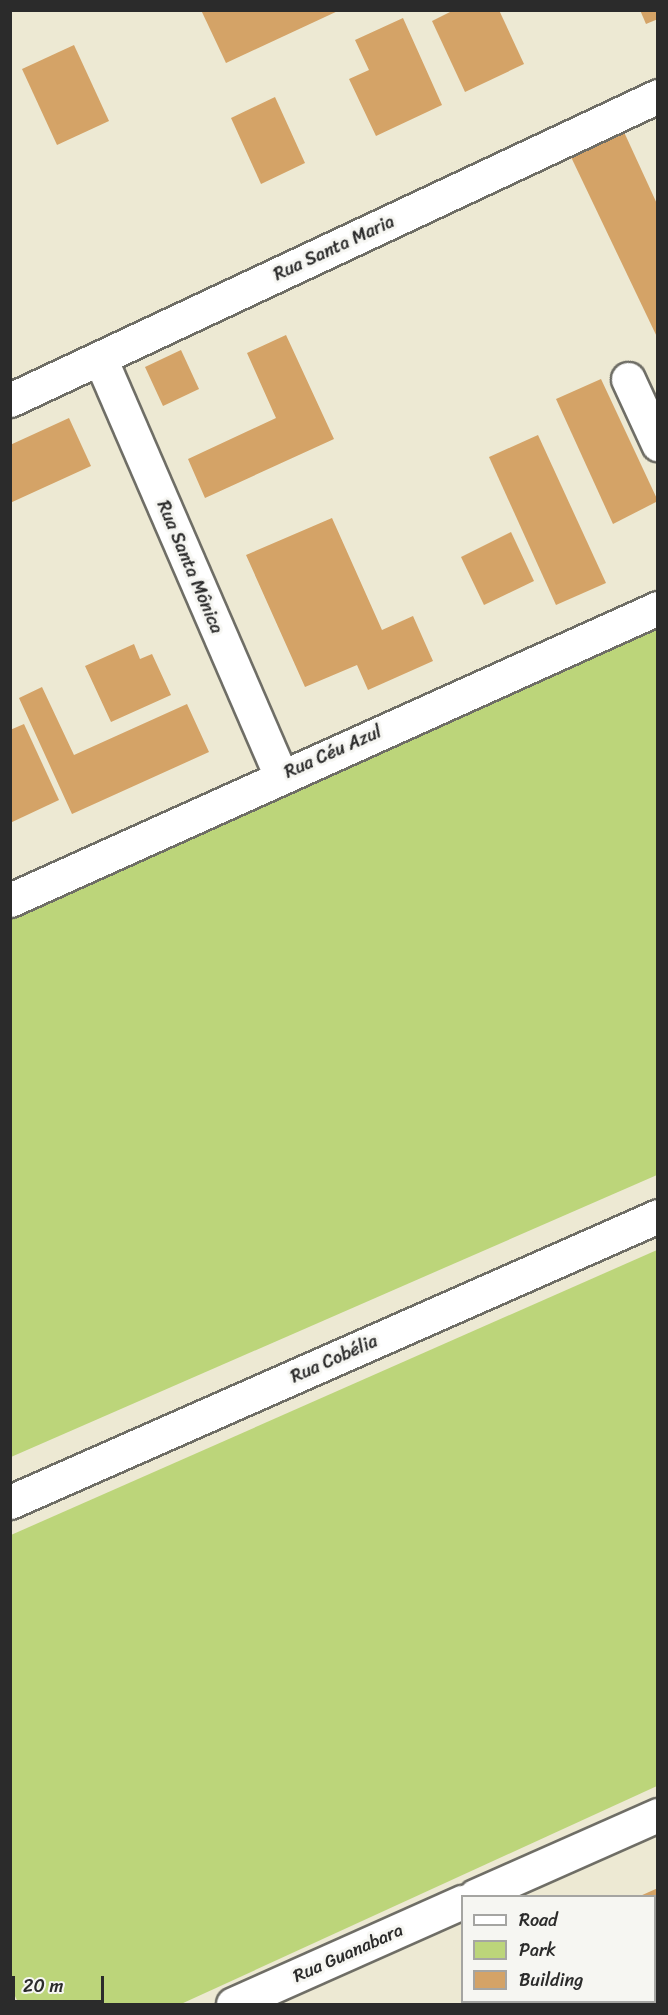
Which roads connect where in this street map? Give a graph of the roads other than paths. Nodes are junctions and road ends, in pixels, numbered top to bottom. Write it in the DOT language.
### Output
graph roads {
  1 [pos="657,96"];
  2 [pos="100,358"];
  3 [pos="628,379"];
  4 [pos="10,399"];
  5 [pos="657,444"];
  6 [pos="657,608"];
  7 [pos="281,776"];
  8 [pos="10,900"];
  9 [pos="657,1216"];
  10 [pos="10,1502"];
  11 [pos="657,1815"];
  12 [pos="477,1895"];
  13 [pos="461,1902"];
  14 [pos="233,2004"];
  1 -- 2 [label="street, Rua Santa Maria"];
  2 -- 4 [label="street, Rua Santa Maria"];
  2 -- 7 [label="street, Rua Santa Mônica"];
  3 -- 5 [label="street"];
  6 -- 7 [label="street, Rua Céu Azul"];
  7 -- 8 [label="street, Rua Céu Azul"];
  9 -- 10 [label="street, Rua Cobélia"];
  11 -- 12 [label="street"];
  13 -- 14 [label="street, Rua Guanabara"];
}
